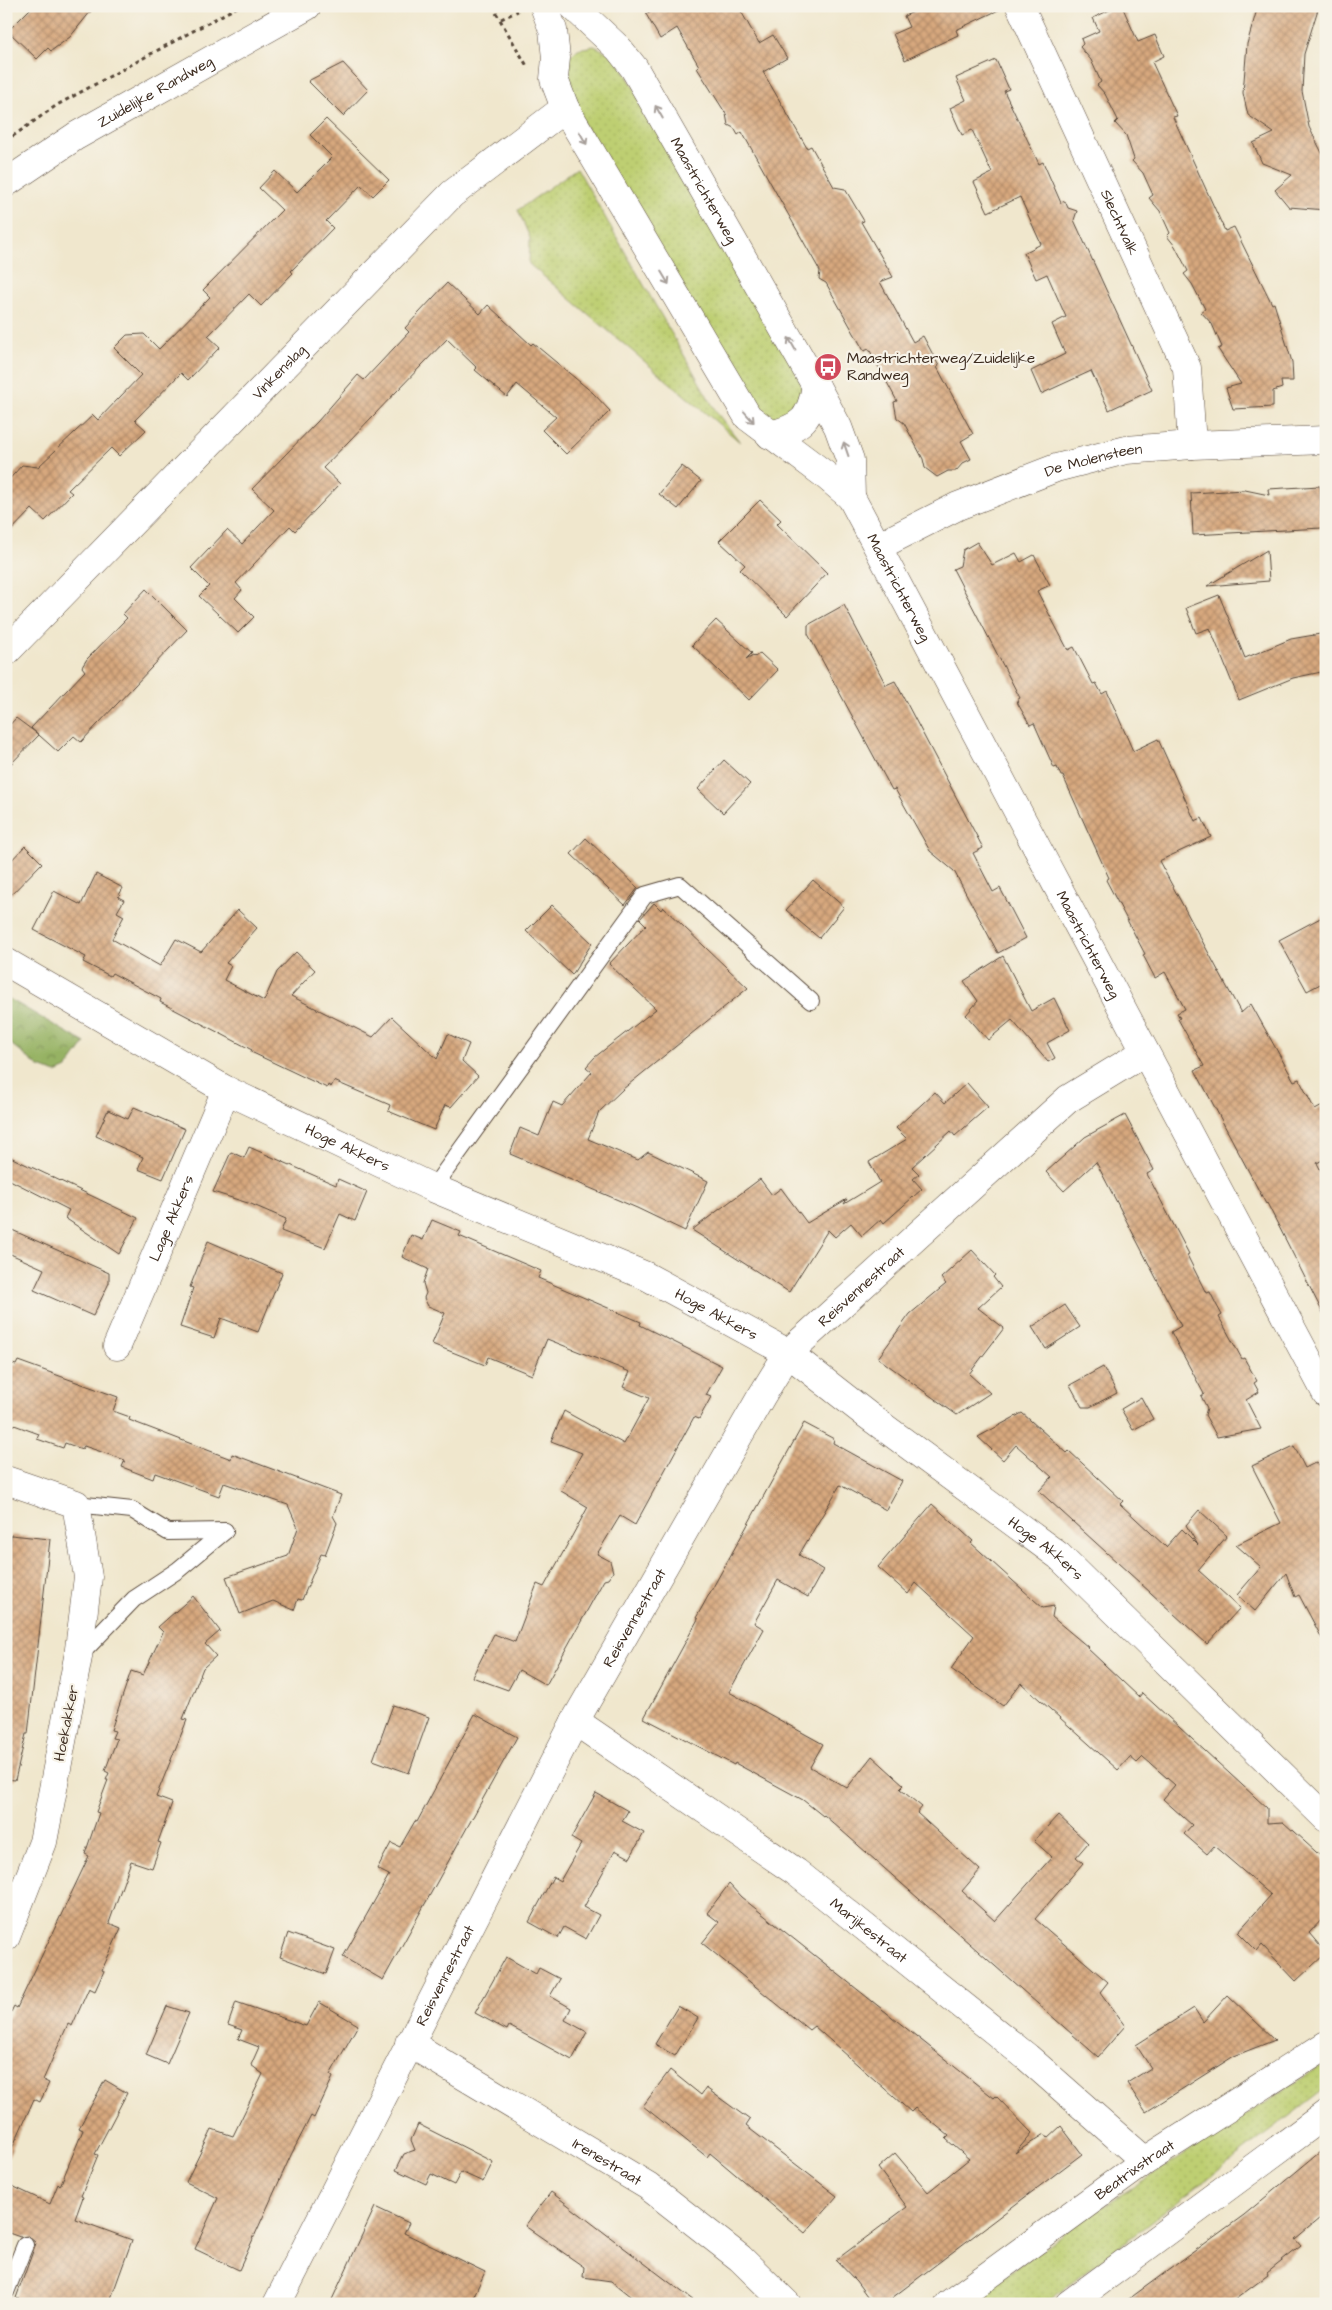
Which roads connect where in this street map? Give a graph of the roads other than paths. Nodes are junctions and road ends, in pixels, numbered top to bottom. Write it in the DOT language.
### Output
graph roads {
  1 [pos="307,6"];
  2 [pos="573,6"];
  3 [pos="1020,6"];
  4 [pos="533,8"];
  5 [pos="601,34"];
  6 [pos="555,68"];
  7 [pos="565,108"];
  8 [pos="6,183"];
  9 [pos="816,386"];
  10 [pos="770,435"];
  11 [pos="1326,440"];
  12 [pos="1192,445"];
  13 [pos="852,497"];
  14 [pos="879,546"];
  15 [pos="6,652"];
  16 [pos="6,962"];
  17 [pos="811,1001"];
  18 [pos="1145,1052"];
  19 [pos="226,1090"];
  20 [pos="433,1188"];
  21 [pos="117,1346"];
  22 [pos="788,1354"];
  23 [pos="1326,1393"];
  24 [pos="6,1480"];
  25 [pos="76,1504"];
  26 [pos="78,1657"];
  27 [pos="575,1721"];
  28 [pos="1326,1818"];
  29 [pos="6,1937"];
  30 [pos="409,2043"];
  31 [pos="1326,2045"];
  32 [pos="1326,2114"];
  33 [pos="1145,2161"];
  34 [pos="25,2245"];
  35 [pos="6,2292"];
  36 [pos="277,2304"];
  37 [pos="787,2304"];
  38 [pos="949,2304"];
  39 [pos="1069,2304"];
  1 -- 8 [label="street, Zuidelijke Randweg"];
  2 -- 5 [label="street, Maastrichterweg"];
  3 -- 12 [label="street, Slechtvalk"];
  4 -- 6 [label="street, Maastrichterweg"];
  5 -- 6 [label="street"];
  9 -- 5 [label="street, Maastrichterweg, one-way"];
  6 -- 7 [label="street, Maastrichterweg"];
  7 -- 10 [label="street, Maastrichterweg, one-way"];
  7 -- 15 [label="street, Vinkenslag"];
  9 -- 10 [label="street"];
  13 -- 9 [label="street, Maastrichterweg, one-way"];
  10 -- 13 [label="street, Maastrichterweg"];
  11 -- 12 [label="street, De Molensteen"];
  12 -- 14 [label="street, De Molensteen"];
  13 -- 14 [label="street, Maastrichterweg"];
  14 -- 18 [label="street, Maastrichterweg"];
  16 -- 19 [label="street, Hoge Akkers"];
  17 -- 20 [label="lane"];
  18 -- 22 [label="street, Reisvennestraat"];
  18 -- 23 [label="street, Maastrichterweg"];
  19 -- 20 [label="street, Hoge Akkers"];
  19 -- 21 [label="street, Lage Akkers"];
  20 -- 22 [label="street, Hoge Akkers"];
  22 -- 27 [label="street, Reisvennestraat"];
  22 -- 28 [label="street, Hoge Akkers"];
  24 -- 25 [label="street"];
  25 -- 26 [label="street, Hoekakker"];
  25 -- 26 [label="lane"];
  26 -- 29 [label="street, Hoekakker"];
  27 -- 30 [label="street, Reisvennestraat"];
  27 -- 33 [label="street, Marijkestraat"];
  30 -- 36 [label="street, Reisvennestraat"];
  30 -- 37 [label="street, Irenestraat"];
  31 -- 33 [label="street, Beatrixstraat"];
  32 -- 39 [label="street"];
  33 -- 38 [label="street, Beatrixstraat"];
  34 -- 35 [label="lane"];
}
